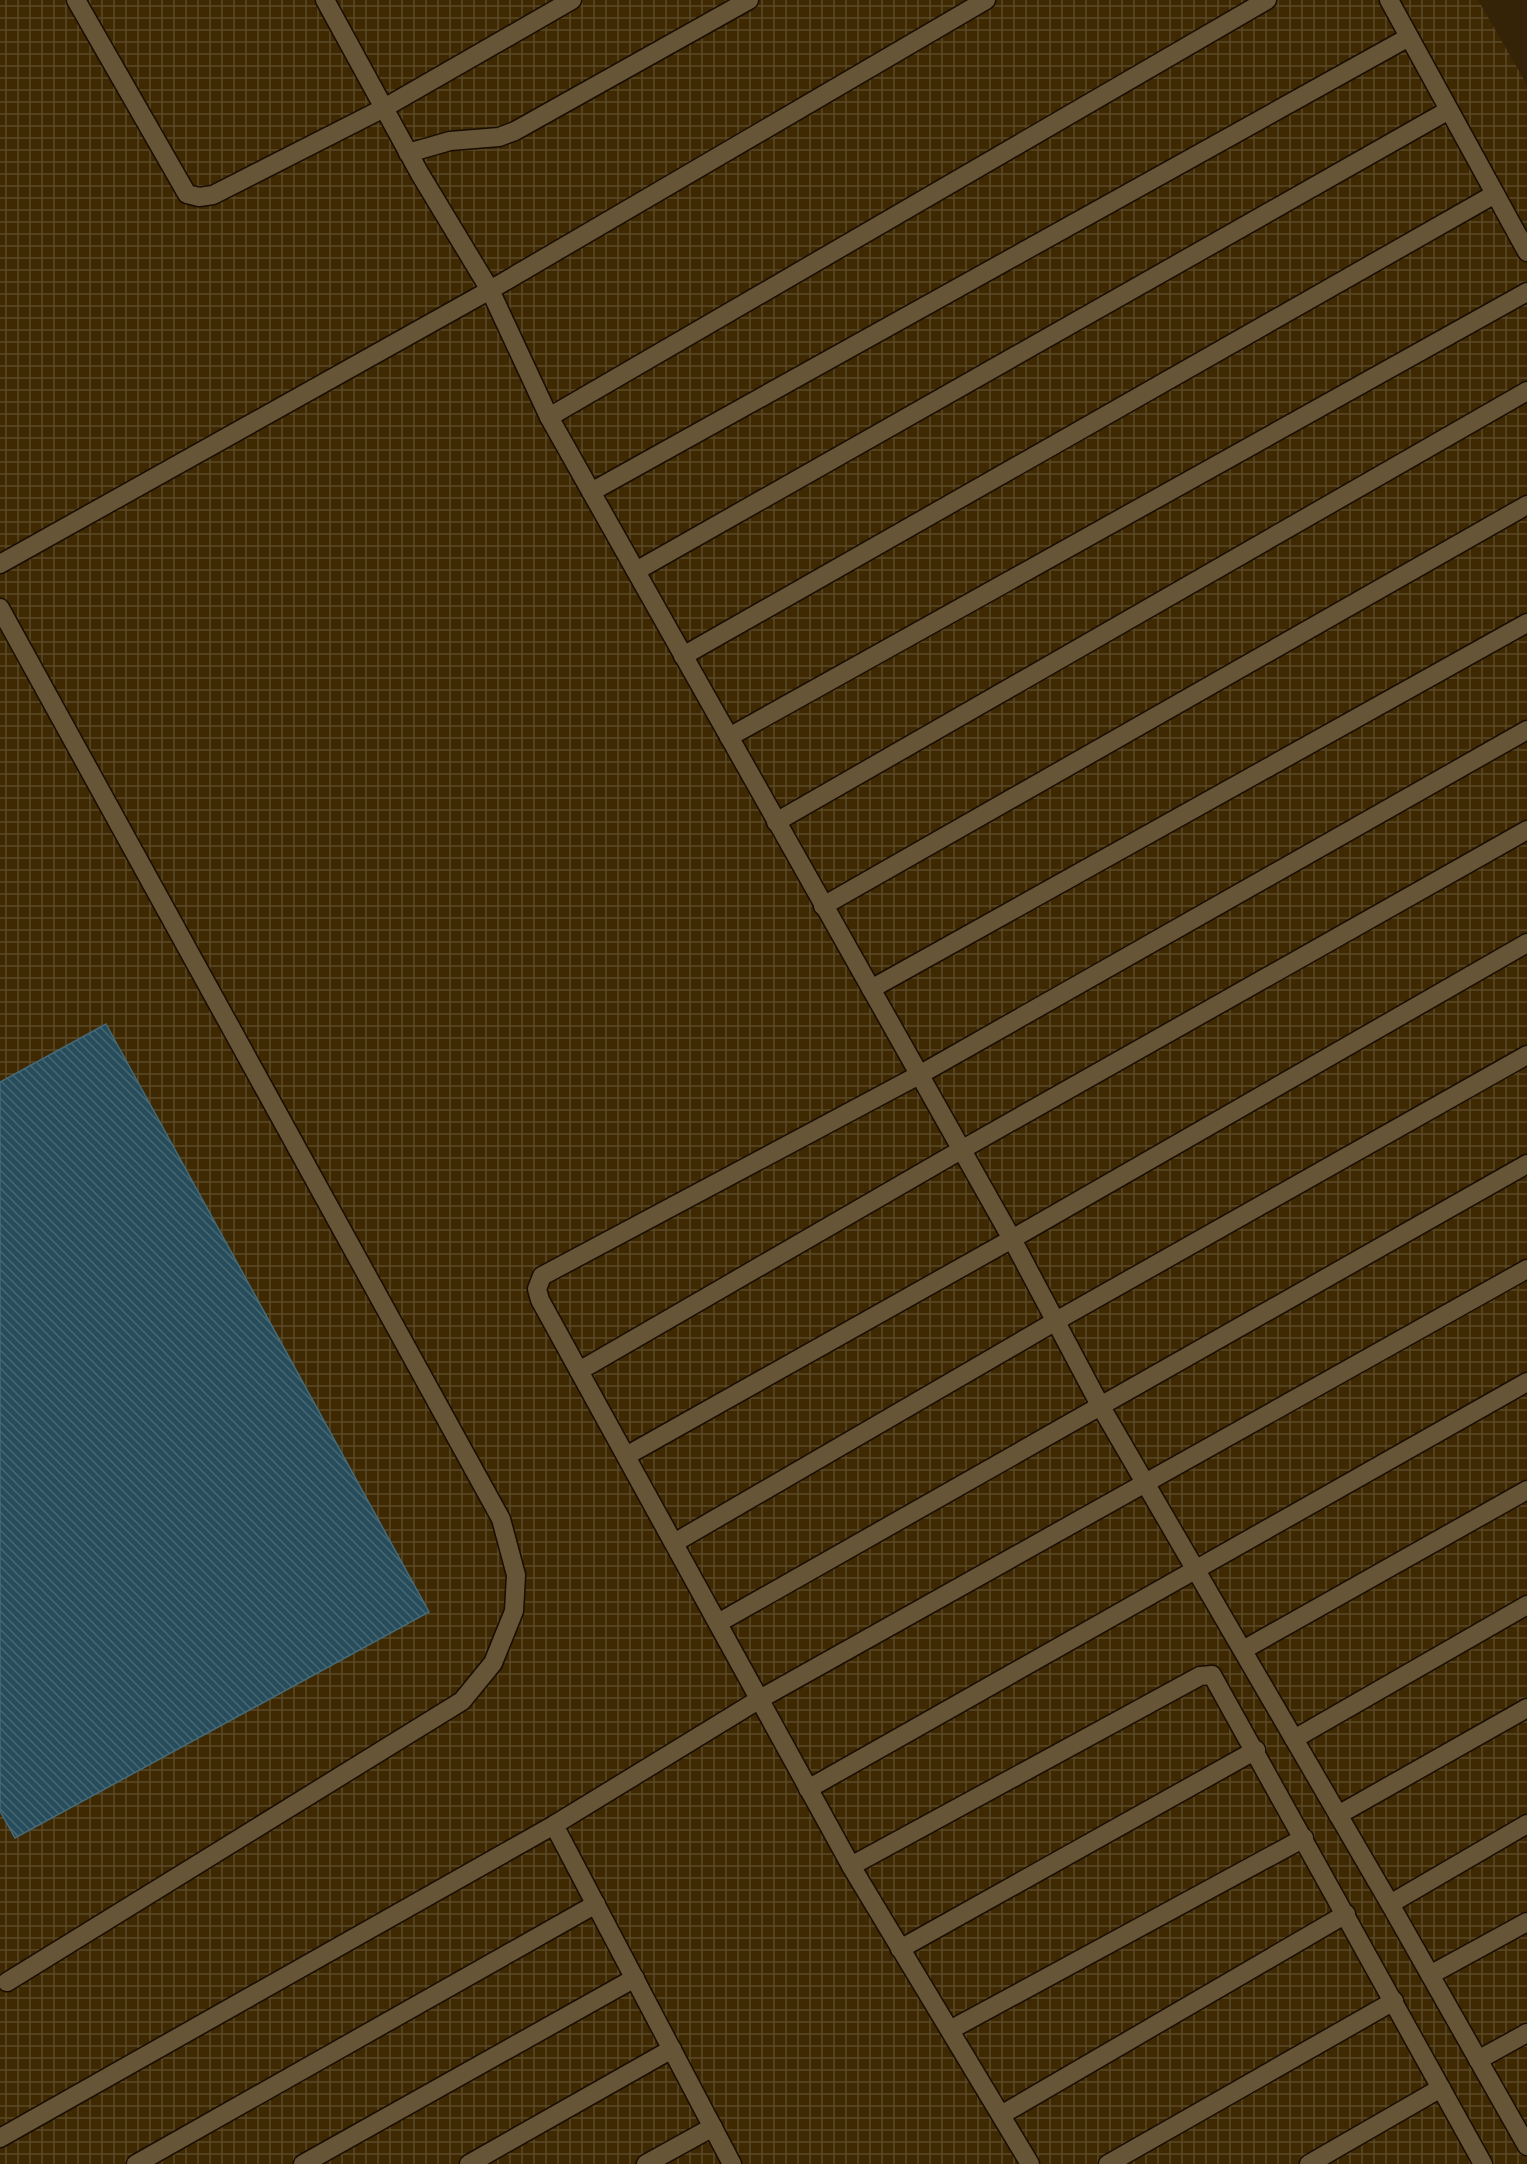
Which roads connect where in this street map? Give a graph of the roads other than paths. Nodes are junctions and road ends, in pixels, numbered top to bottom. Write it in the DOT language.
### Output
graph roads {
  1 [pos="76,0"];
  2 [pos="325,0"];
  3 [pos="572,0"];
  4 [pos="749,0"];
  5 [pos="986,0"];
  6 [pos="1267,0"];
  7 [pos="1389,0"];
  8 [pos="1409,38"];
  9 [pos="384,108"];
  10 [pos="1449,110"];
  11 [pos="408,153"];
  12 [pos="1495,194"];
  13 [pos="1527,252"];
  14 [pos="490,290"];
  15 [pos="1527,292"];
  16 [pos="1527,391"];
  17 [pos="549,417"];
  18 [pos="591,492"];
  19 [pos="1527,505"];
  20 [pos="0,564"];
  21 [pos="636,572"];
  22 [pos="0,608"];
  23 [pos="1527,623"];
  24 [pos="684,656"];
  25 [pos="1527,730"];
  26 [pos="729,737"];
  27 [pos="776,822"];
  28 [pos="1527,830"];
  29 [pos="823,906"];
  30 [pos="1527,943"];
  31 [pos="871,989"];
  32 [pos="1527,1055"];
  33 [pos="919,1075"];
  34 [pos="961,1150"];
  35 [pos="1527,1164"];
  36 [pos="1012,1239"];
  37 [pos="1527,1269"];
  38 [pos="1056,1321"];
  39 [pos="579,1371"];
  40 [pos="1527,1382"];
  41 [pos="1101,1407"];
  42 [pos="626,1456"];
  43 [pos="1146,1484"];
  44 [pos="1527,1490"];
  45 [pos="674,1543"];
  46 [pos="1196,1570"];
  47 [pos="1527,1605"];
  48 [pos="718,1623"];
  49 [pos="1242,1650"];
  50 [pos="760,1699"];
  51 [pos="1527,1708"];
  52 [pos="1293,1739"];
  53 [pos="1256,1750"];
  54 [pos="808,1789"];
  55 [pos="1338,1815"];
  56 [pos="1527,1824"];
  57 [pos="554,1825"];
  58 [pos="1304,1838"];
  59 [pos="851,1866"];
  60 [pos="596,1904"];
  61 [pos="1390,1904"];
  62 [pos="1346,1914"];
  63 [pos="1527,1922"];
  64 [pos="900,1949"];
  65 [pos="1430,1976"];
  66 [pos="635,1978"];
  67 [pos="7,1982"];
  68 [pos="1394,2001"];
  69 [pos="950,2030"];
  70 [pos="1527,2033"];
  71 [pos="672,2049"];
  72 [pos="1478,2060"];
  73 [pos="1442,2088"];
  74 [pos="1001,2115"];
  75 [pos="713,2127"];
  76 [pos="0,2138"];
  77 [pos="1527,2144"];
  78 [pos="136,2164"];
  79 [pos="303,2164"];
  80 [pos="469,2164"];
  81 [pos="646,2164"];
  82 [pos="732,2164"];
  83 [pos="1030,2164"];
  84 [pos="1108,2164"];
  85 [pos="1310,2164"];
  86 [pos="1484,2164"];
  1 -- 9 [label="lane"];
  2 -- 9 [label="lane"];
  3 -- 9 [label="lane"];
  4 -- 11 [label="lane"];
  5 -- 14 [label="lane"];
  6 -- 17 [label="lane"];
  7 -- 8 [label="lane"];
  8 -- 10 [label="lane"];
  8 -- 18 [label="lane"];
  9 -- 11 [label="lane"];
  10 -- 12 [label="lane"];
  10 -- 21 [label="lane"];
  11 -- 14 [label="lane"];
  12 -- 13 [label="lane"];
  12 -- 24 [label="lane"];
  14 -- 17 [label="lane"];
  14 -- 20 [label="lane"];
  15 -- 26 [label="lane"];
  16 -- 27 [label="lane"];
  17 -- 18 [label="lane"];
  18 -- 21 [label="lane"];
  19 -- 29 [label="lane"];
  21 -- 24 [label="lane"];
  22 -- 67 [label="lane"];
  23 -- 31 [label="lane"];
  24 -- 26 [label="lane"];
  25 -- 33 [label="lane"];
  26 -- 27 [label="lane"];
  27 -- 29 [label="lane"];
  28 -- 34 [label="lane"];
  29 -- 31 [label="lane"];
  30 -- 36 [label="lane"];
  31 -- 33 [label="lane"];
  32 -- 38 [label="lane"];
  33 -- 34 [label="lane"];
  33 -- 39 [label="lane"];
  34 -- 36 [label="lane"];
  34 -- 39 [label="lane"];
  35 -- 41 [label="lane"];
  36 -- 38 [label="lane"];
  36 -- 42 [label="lane"];
  37 -- 43 [label="lane"];
  38 -- 41 [label="lane"];
  38 -- 45 [label="lane"];
  39 -- 42 [label="lane"];
  40 -- 46 [label="lane"];
  41 -- 43 [label="lane"];
  41 -- 48 [label="lane"];
  42 -- 45 [label="lane"];
  43 -- 46 [label="lane"];
  43 -- 50 [label="lane"];
  44 -- 49 [label="lane"];
  45 -- 48 [label="lane"];
  46 -- 49 [label="lane"];
  46 -- 54 [label="lane"];
  47 -- 52 [label="lane"];
  48 -- 50 [label="lane"];
  49 -- 52 [label="lane"];
  50 -- 54 [label="lane"];
  50 -- 57 [label="lane"];
  51 -- 55 [label="lane"];
  52 -- 55 [label="lane"];
  53 -- 58 [label="lane"];
  53 -- 59 [label="lane"];
  53 -- 64 [label="lane"];
  54 -- 59 [label="lane"];
  55 -- 61 [label="lane"];
  56 -- 61 [label="lane"];
  57 -- 60 [label="lane"];
  57 -- 76 [label="lane"];
  58 -- 62 [label="lane"];
  58 -- 69 [label="lane"];
  59 -- 64 [label="lane"];
  60 -- 66 [label="lane"];
  60 -- 78 [label="lane"];
  61 -- 65 [label="lane"];
  62 -- 68 [label="lane"];
  62 -- 74 [label="lane"];
  63 -- 65 [label="lane"];
  64 -- 69 [label="lane"];
  65 -- 72 [label="lane"];
  66 -- 71 [label="lane"];
  66 -- 79 [label="lane"];
  68 -- 73 [label="lane"];
  68 -- 84 [label="lane"];
  69 -- 74 [label="lane"];
  70 -- 72 [label="lane"];
  71 -- 75 [label="lane"];
  71 -- 80 [label="lane"];
  72 -- 77 [label="lane"];
  73 -- 85 [label="lane"];
  73 -- 86 [label="lane"];
  74 -- 83 [label="lane"];
  75 -- 81 [label="lane"];
  75 -- 82 [label="lane"];
}
